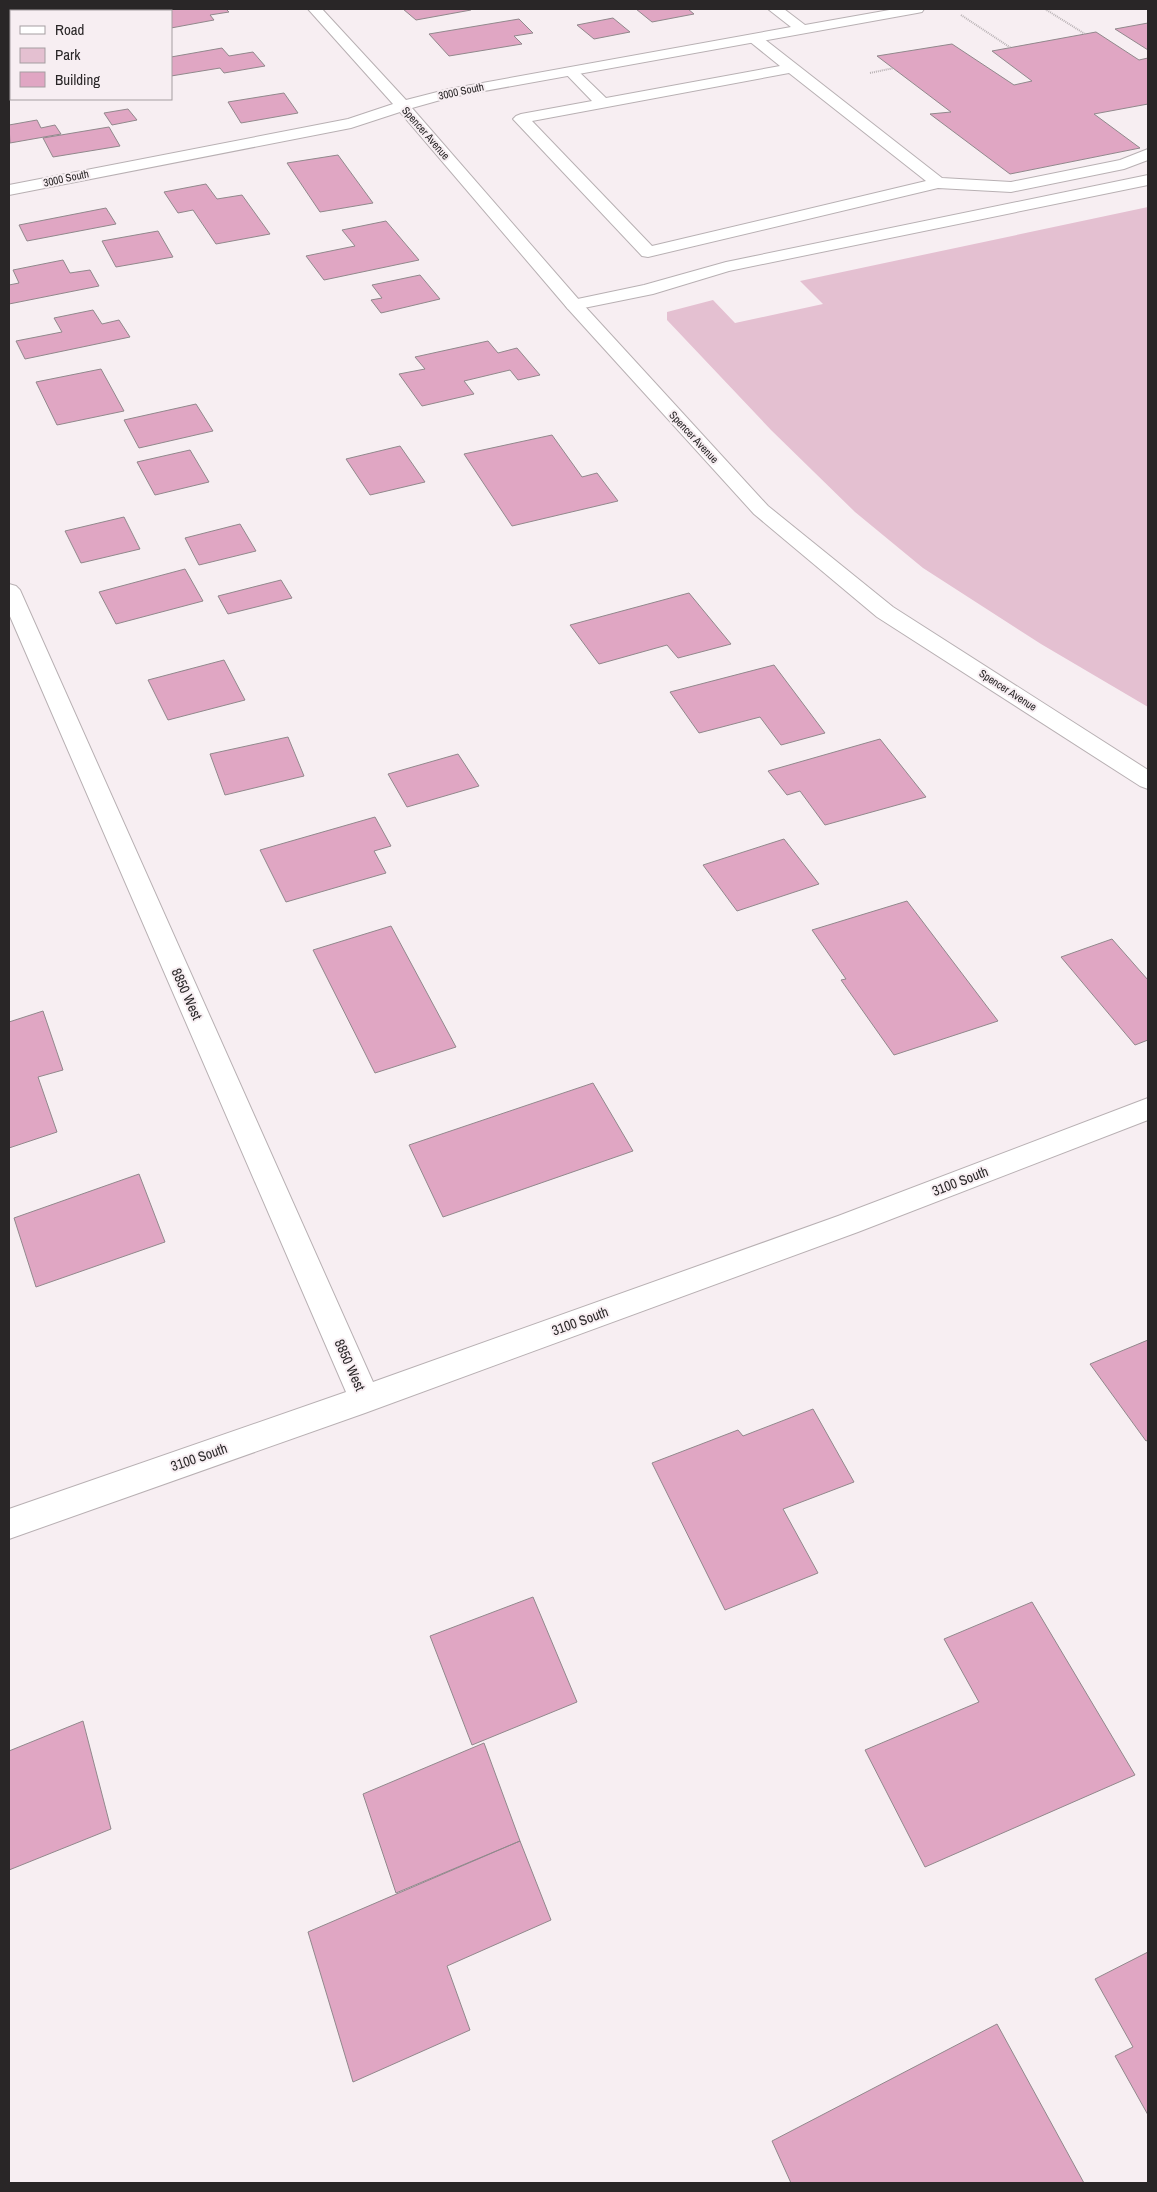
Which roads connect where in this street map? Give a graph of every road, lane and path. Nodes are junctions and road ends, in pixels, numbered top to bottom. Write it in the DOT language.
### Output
graph roads {
  1 [pos="315,9"];
  2 [pos="774,9"];
  3 [pos="917,9"];
  4 [pos="1044,9"];
  5 [pos="961,15"];
  6 [pos="802,29"];
  7 [pos="1085,34"];
  8 [pos="754,38"];
  9 [pos="1011,48"];
  10 [pos="790,68"];
  11 [pos="894,68"];
  12 [pos="570,71"];
  13 [pos="869,73"];
  14 [pos="603,103"];
  15 [pos="402,106"];
  16 [pos="1148,154"];
  17 [pos="1148,180"];
  18 [pos="938,184"];
  19 [pos="9,190"];
  20 [pos="574,304"];
  21 [pos="9,590"];
  22 [pos="1148,781"];
  23 [pos="1148,1108"];
  24 [pos="365,1399"];
  25 [pos="9,1524"];
  1 -- 15 [label="street, Spencer Avenue"];
  2 -- 6 [label="street"];
  3 -- 6 [label="street, 3000 South"];
  4 -- 7 [label="path"];
  5 -- 9 [label="path"];
  6 -- 8 [label="street, 3000 South"];
  8 -- 10 [label="street"];
  8 -- 12 [label="street, 3000 South"];
  10 -- 14 [label="street"];
  10 -- 18 [label="street"];
  11 -- 13 [label="path"];
  12 -- 14 [label="street"];
  12 -- 15 [label="street, 3000 South"];
  14 -- 18 [label="street"];
  15 -- 19 [label="street, 3000 South"];
  15 -- 20 [label="street, Spencer Avenue"];
  16 -- 18 [label="street"];
  17 -- 20 [label="street"];
  20 -- 22 [label="street, Spencer Avenue"];
  21 -- 24 [label="street, 8850 West"];
  23 -- 24 [label="street, 3100 South"];
  24 -- 25 [label="street, 3100 South"];
}
